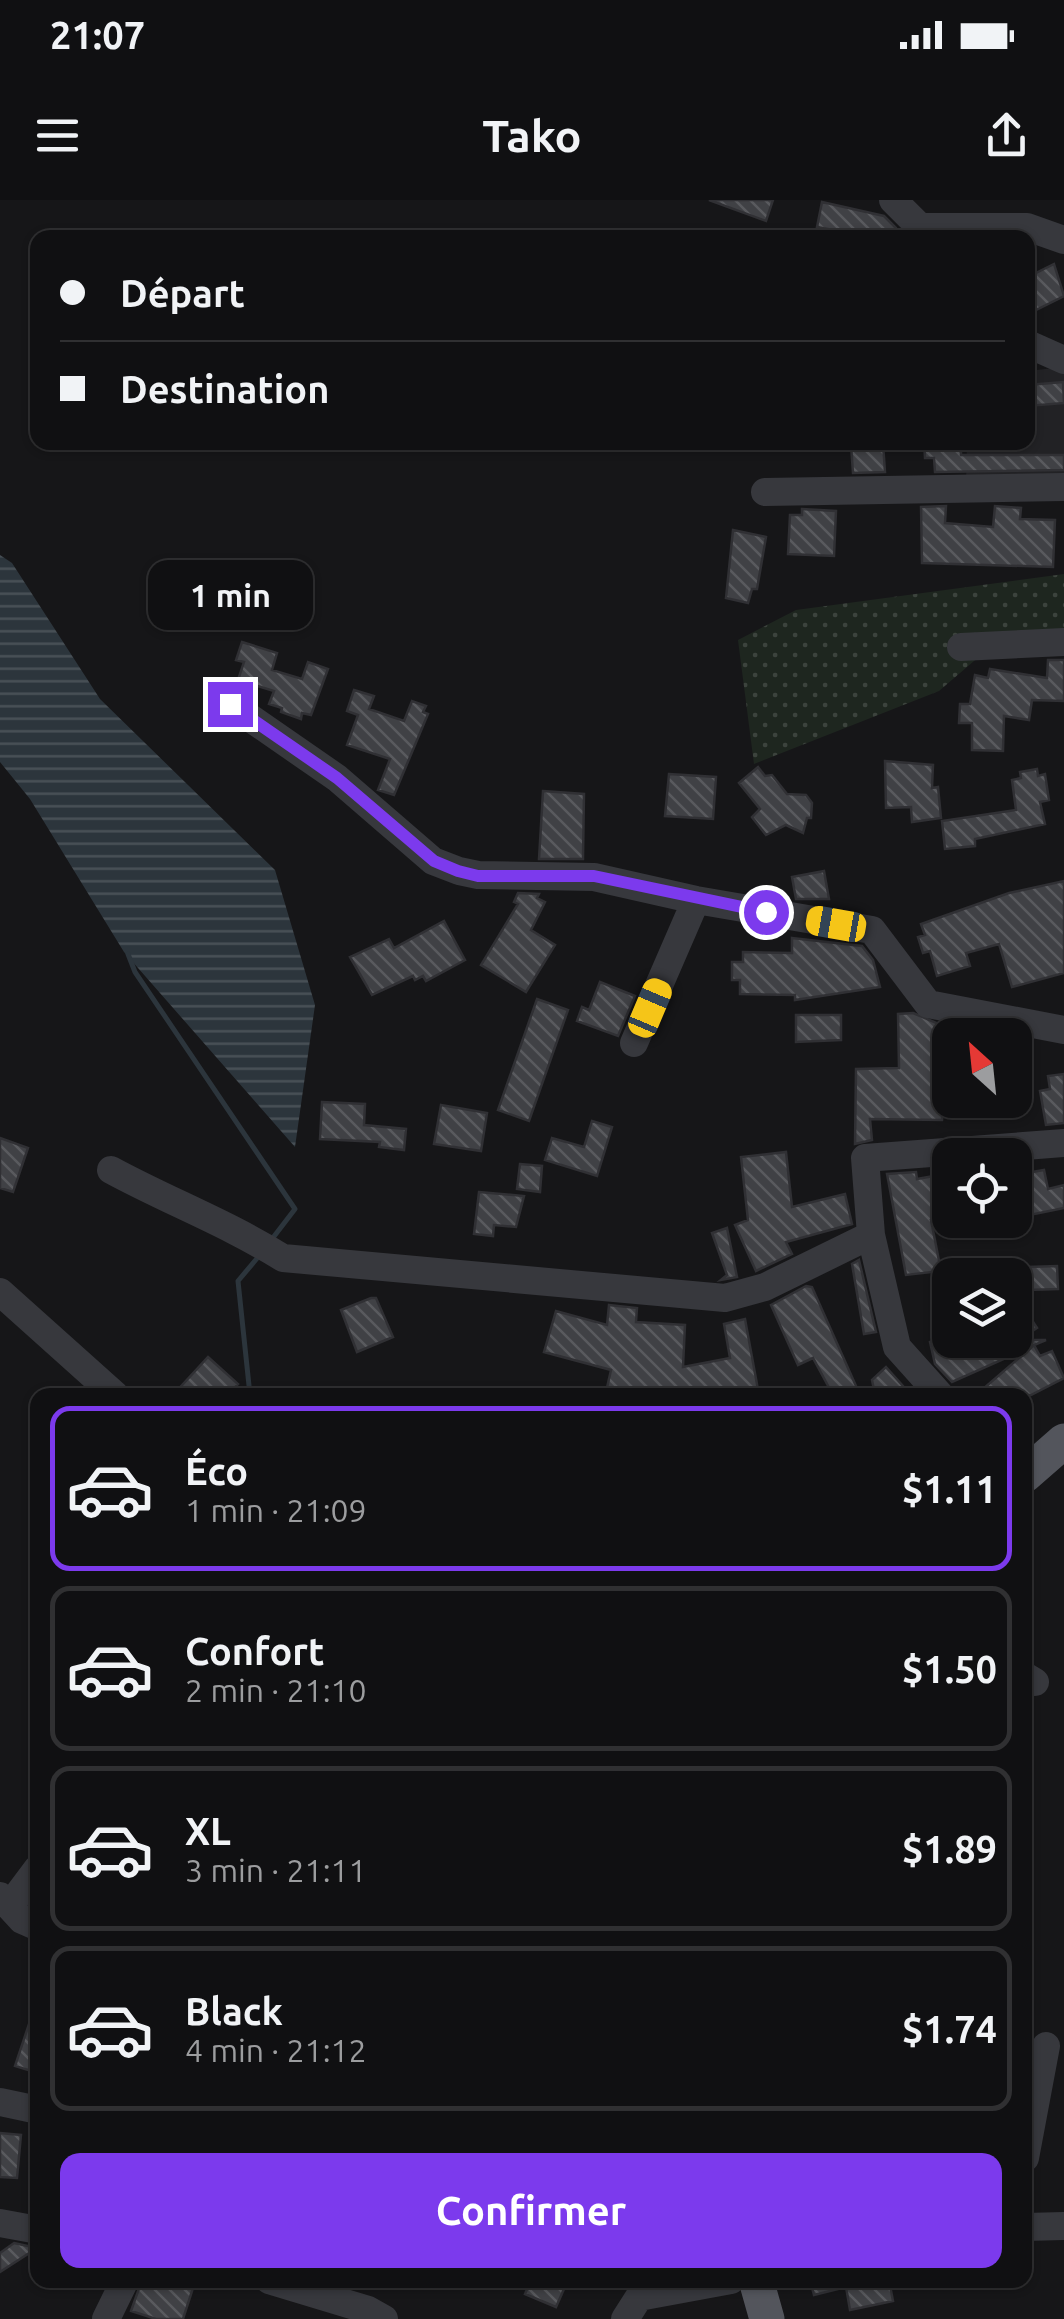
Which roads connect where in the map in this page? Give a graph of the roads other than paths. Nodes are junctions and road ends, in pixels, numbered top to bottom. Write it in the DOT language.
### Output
graph roads {
  1 [pos="894,200"];
  2 [pos="1033,230"];
  3 [pos="1035,231"];
  4 [pos="1064,240"];
  5 [pos="1035,347"];
  6 [pos="1064,360"];
  7 [pos="1064,487"];
  8 [pos="765,492"];
  9 [pos="1064,642"];
  10 [pos="961,646"];
  11 [pos="230,704"];
  12 [pos="696,900"];
  13 [pos="1064,1030"];
  14 [pos="634,1044"];
  15 [pos="1064,1143"];
  16 [pos="111,1170"];
  17 [pos="871,1235"];
  18 [pos="0,1292"];
  19 [pos="107,1388"];
  20 [pos="934,1388"];
  21 [pos="1064,1441"];
  22 [pos="1032,1466"];
  23 [pos="30,1876"];
  24 [pos="6,1900"];
  25 [pos="30,1924"];
  26 [pos="1046,2046"];
  27 [pos="0,2102"];
  28 [pos="30,2108"];
  29 [pos="1032,2121"];
  30 [pos="0,2223"];
  31 [pos="1064,2226"];
  32 [pos="1032,2227"];
  33 [pos="30,2229"];
  34 [pos="120,2288"];
  35 [pos="295,2288"];
  36 [pos="688,2288"];
  37 [pos="758,2288"];
  38 [pos="106,2319"];
  39 [pos="384,2319"];
  40 [pos="625,2319"];
  41 [pos="767,2319"];
  1 -- 2 [label="street"];
  3 -- 4 [label="street"];
  5 -- 6 [label="street"];
  7 -- 8 [label="street"];
  9 -- 10 [label="street"];
  11 -- 12 [label="street"];
  12 -- 13 [label="street"];
  12 -- 14 [label="street"];
  15 -- 17 [label="street"];
  16 -- 17 [label="street"];
  17 -- 20 [label="street"];
  18 -- 19 [label="street"];
  21 -- 22 [label="main road"];
  23 -- 24 [label="street"];
  24 -- 25 [label="street"];
  26 -- 29 [label="street"];
  27 -- 28 [label="street"];
  30 -- 33 [label="street"];
  31 -- 32 [label="street"];
  34 -- 38 [label="street"];
  35 -- 39 [label="street"];
  36 -- 40 [label="street"];
  37 -- 41 [label="main road"];
}
